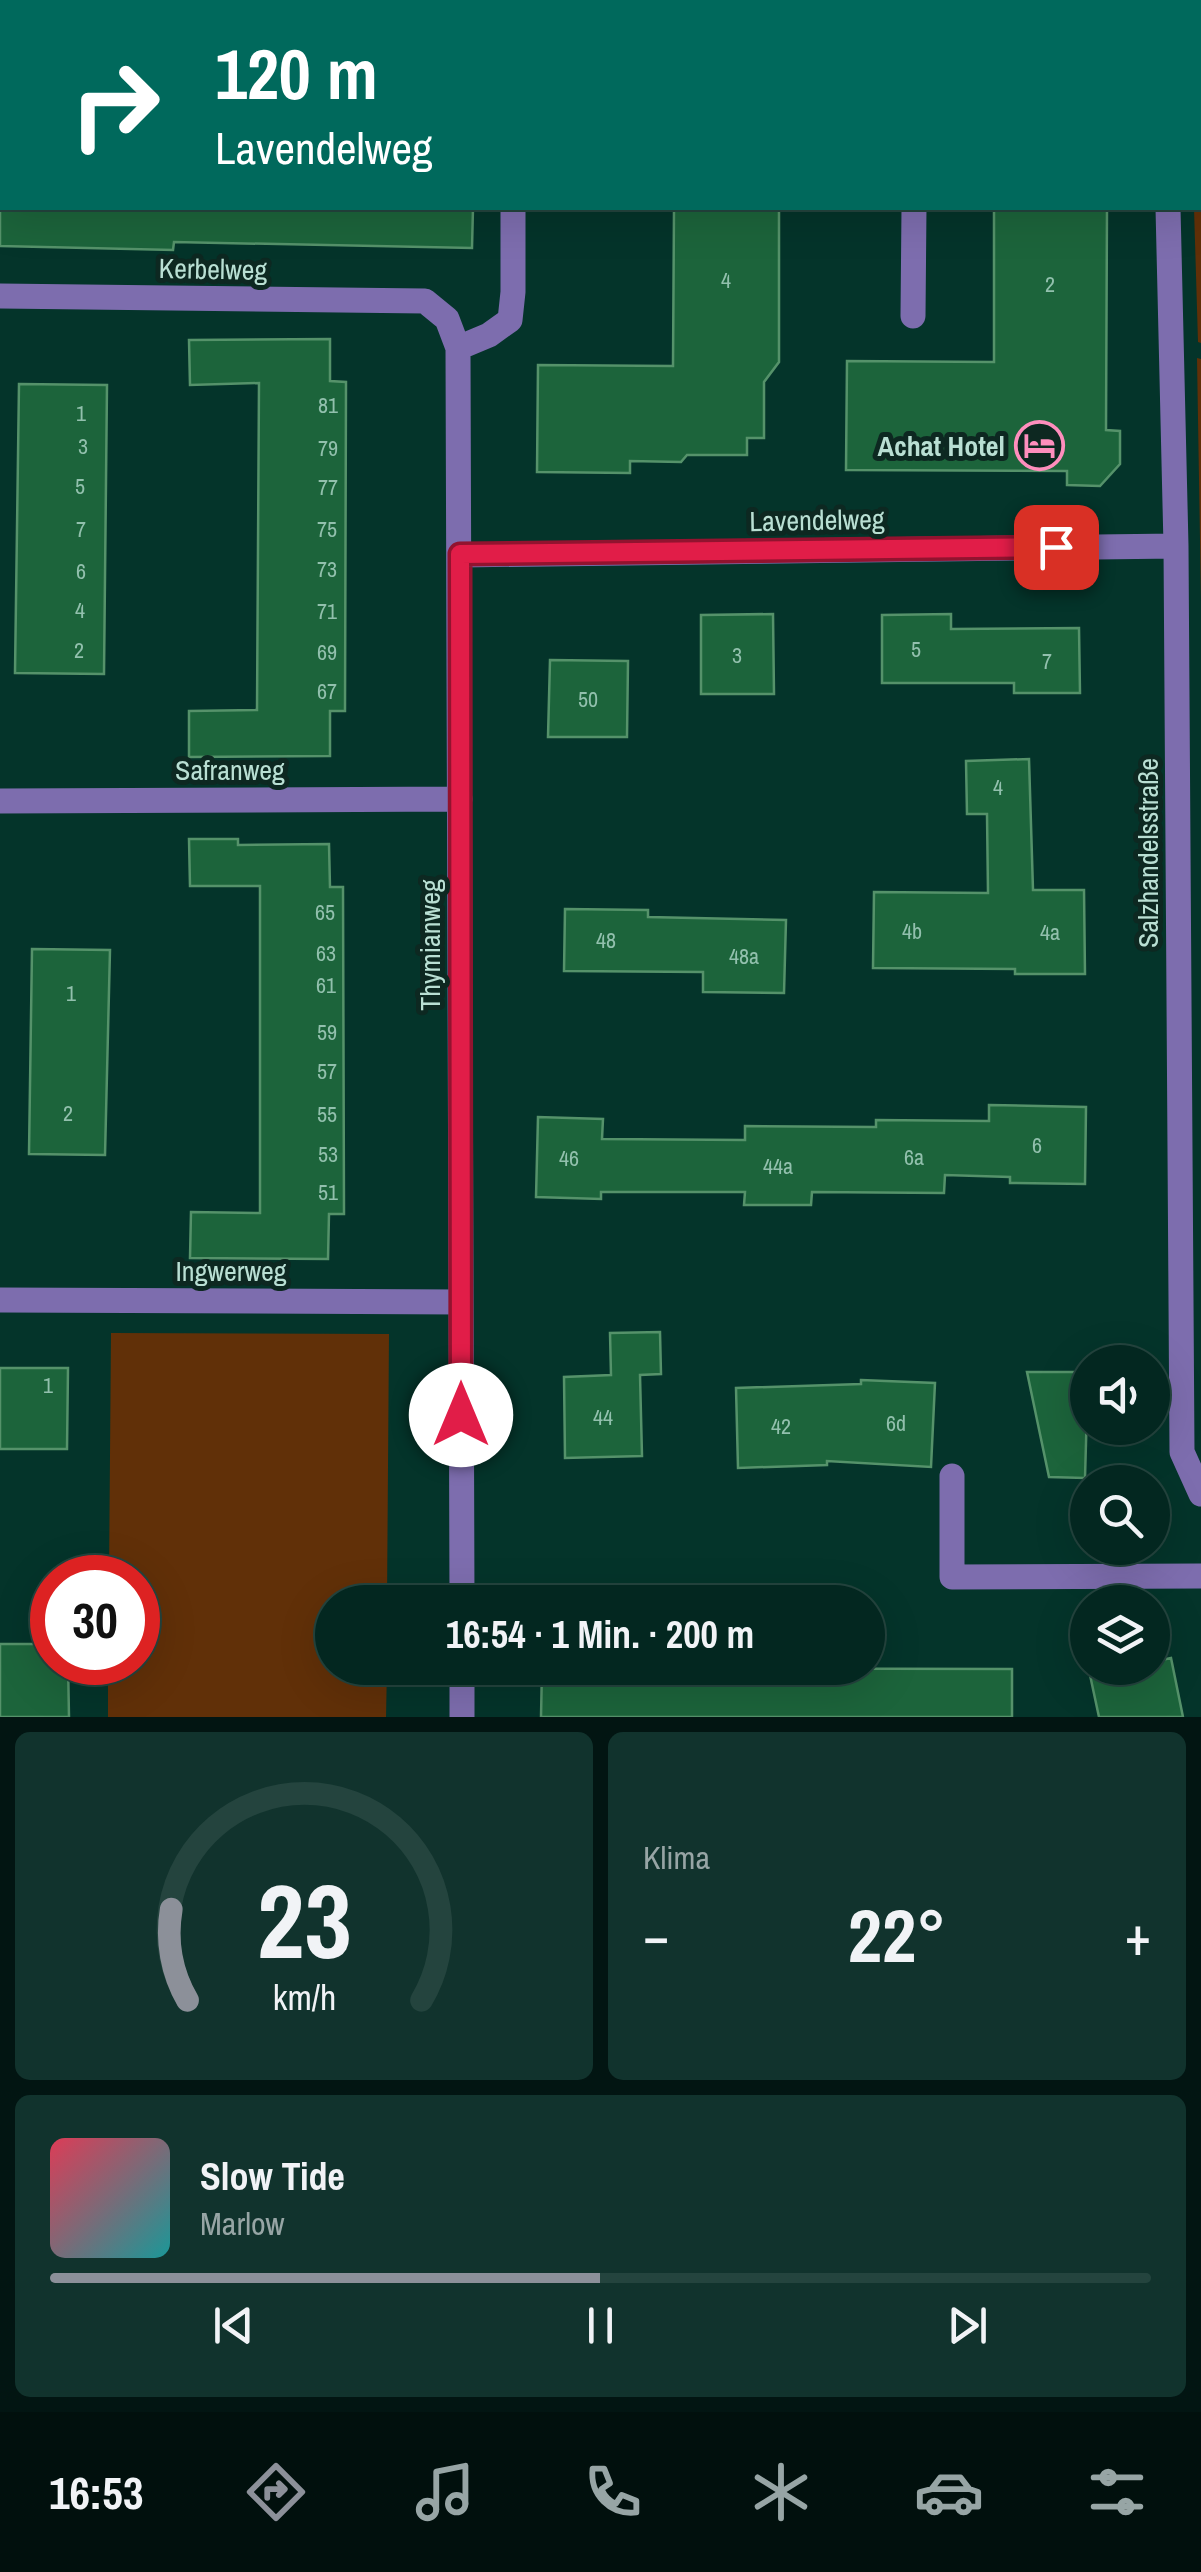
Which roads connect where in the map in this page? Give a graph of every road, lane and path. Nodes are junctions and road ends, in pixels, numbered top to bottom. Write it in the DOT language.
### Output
graph roads {
  1 [pos="513,210"];
  2 [pos="914,210"];
  3 [pos="1168,210"];
  4 [pos="0,296"];
  5 [pos="913,316"];
  6 [pos="458,348"];
  7 [pos="1176,546"];
  8 [pos="460,554"];
  9 [pos="460,799"];
  10 [pos="0,801"];
  11 [pos="0,1300"];
  12 [pos="461,1302"];
  13 [pos="952,1476"];
  14 [pos="1201,1494"];
  15 [pos="1201,1576"];
  16 [pos="462,1585"];
  17 [pos="462,1685"];
  18 [pos="462,1717"];
  1 -- 6 [label="street"];
  2 -- 5 [label="street"];
  3 -- 7 [label="street, Salzhandelsstraße"];
  4 -- 6 [label="street, Kerbelweg"];
  6 -- 8 [label="street, Thymianweg"];
  7 -- 8 [label="street, Lavendelweg"];
  7 -- 14 [label="street, Salzhandelsstraße"];
  8 -- 9 [label="street, Thymianweg"];
  9 -- 10 [label="street, Safranweg"];
  9 -- 12 [label="street, Thymianweg"];
  11 -- 12 [label="street, Ingwerweg"];
  12 -- 16 [label="street, Thymianweg"];
  13 -- 15 [label="street"];
  17 -- 18 [label="street"];
}
